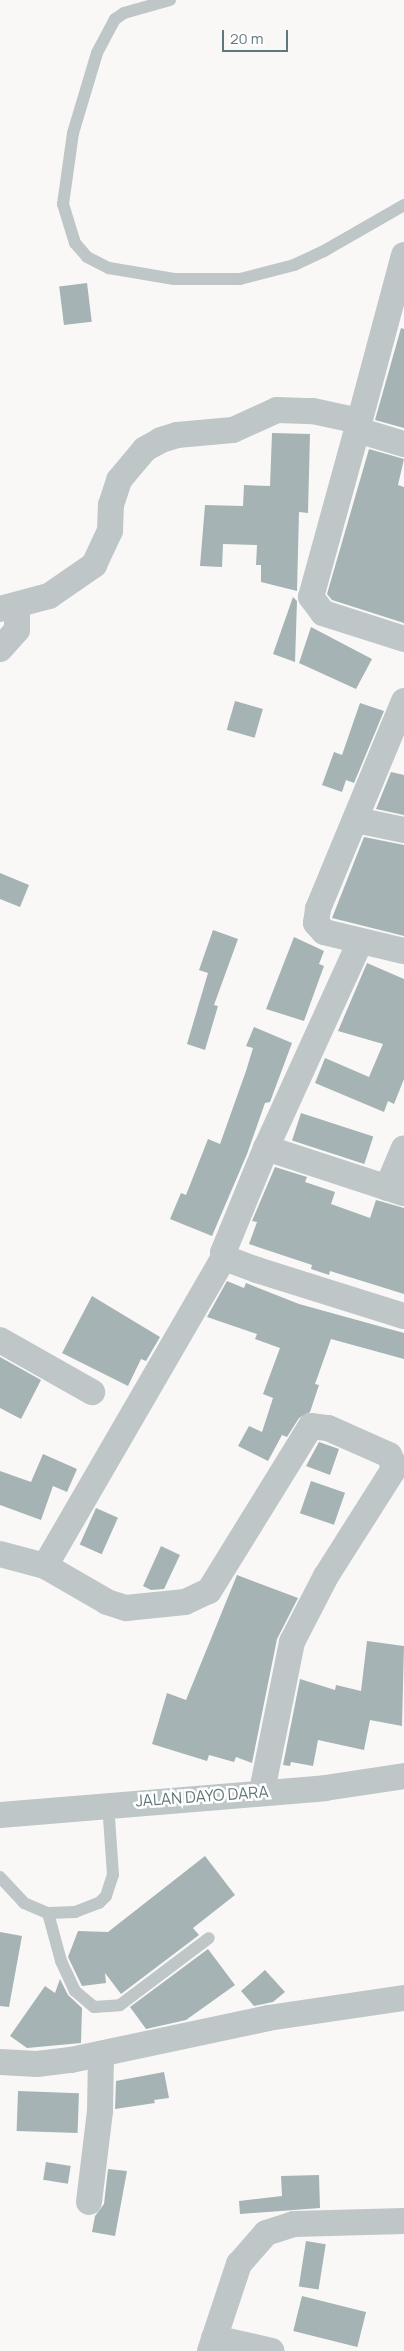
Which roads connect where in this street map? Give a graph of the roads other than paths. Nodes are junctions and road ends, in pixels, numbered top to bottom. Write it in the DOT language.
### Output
graph roads {
  1 [pos="170,0"];
  2 [pos="404,205"];
  3 [pos="404,255"];
  4 [pos="358,426"];
  5 [pos="404,444"];
  6 [pos="9,608"];
  7 [pos="404,639"];
  8 [pos="0,649"];
  9 [pos="402,712"];
  10 [pos="356,820"];
  11 [pos="404,830"];
  12 [pos="360,942"];
  13 [pos="404,951"];
  14 [pos="266,1148"];
  15 [pos="404,1148"];
  16 [pos="396,1190"];
  17 [pos="224,1257"];
  18 [pos="404,1316"];
  19 [pos="0,1340"];
  20 [pos="92,1392"];
  21 [pos="0,1554"];
  22 [pos="45,1566"];
  23 [pos="404,1776"];
  24 [pos="262,1791"];
  25 [pos="108,1804"];
  26 [pos="0,1815"];
  27 [pos="0,1877"];
  28 [pos="48,1913"];
  29 [pos="209,1938"];
  30 [pos="404,1998"];
  31 [pos="101,2054"];
  32 [pos="0,2062"];
  33 [pos="89,2202"];
  34 [pos="404,2221"];
  35 [pos="212,2344"];
  36 [pos="272,2351"];
  1 -- 2 [label="lane"];
  3 -- 4 [label="street"];
  4 -- 5 [label="street"];
  4 -- 6 [label="street"];
  4 -- 7 [label="street"];
  6 -- 8 [label="street"];
  9 -- 10 [label="street"];
  10 -- 11 [label="street"];
  10 -- 12 [label="street"];
  12 -- 13 [label="street"];
  12 -- 14 [label="street"];
  14 -- 16 [label="street"];
  14 -- 17 [label="street"];
  15 -- 16 [label="street"];
  17 -- 18 [label="street"];
  17 -- 22 [label="street"];
  19 -- 20 [label="street"];
  21 -- 22 [label="street"];
  22 -- 24 [label="street"];
  23 -- 24 [label="street, JALAN DAYO DARA"];
  24 -- 25 [label="street, JALAN DAYO DARA"];
  25 -- 26 [label="street, JALAN DAYO DARA"];
  25 -- 28 [label="lane"];
  27 -- 28 [label="lane"];
  28 -- 29 [label="lane"];
  30 -- 31 [label="street"];
  31 -- 32 [label="street"];
  31 -- 33 [label="street"];
  34 -- 35 [label="street"];
  35 -- 36 [label="street"];
}
